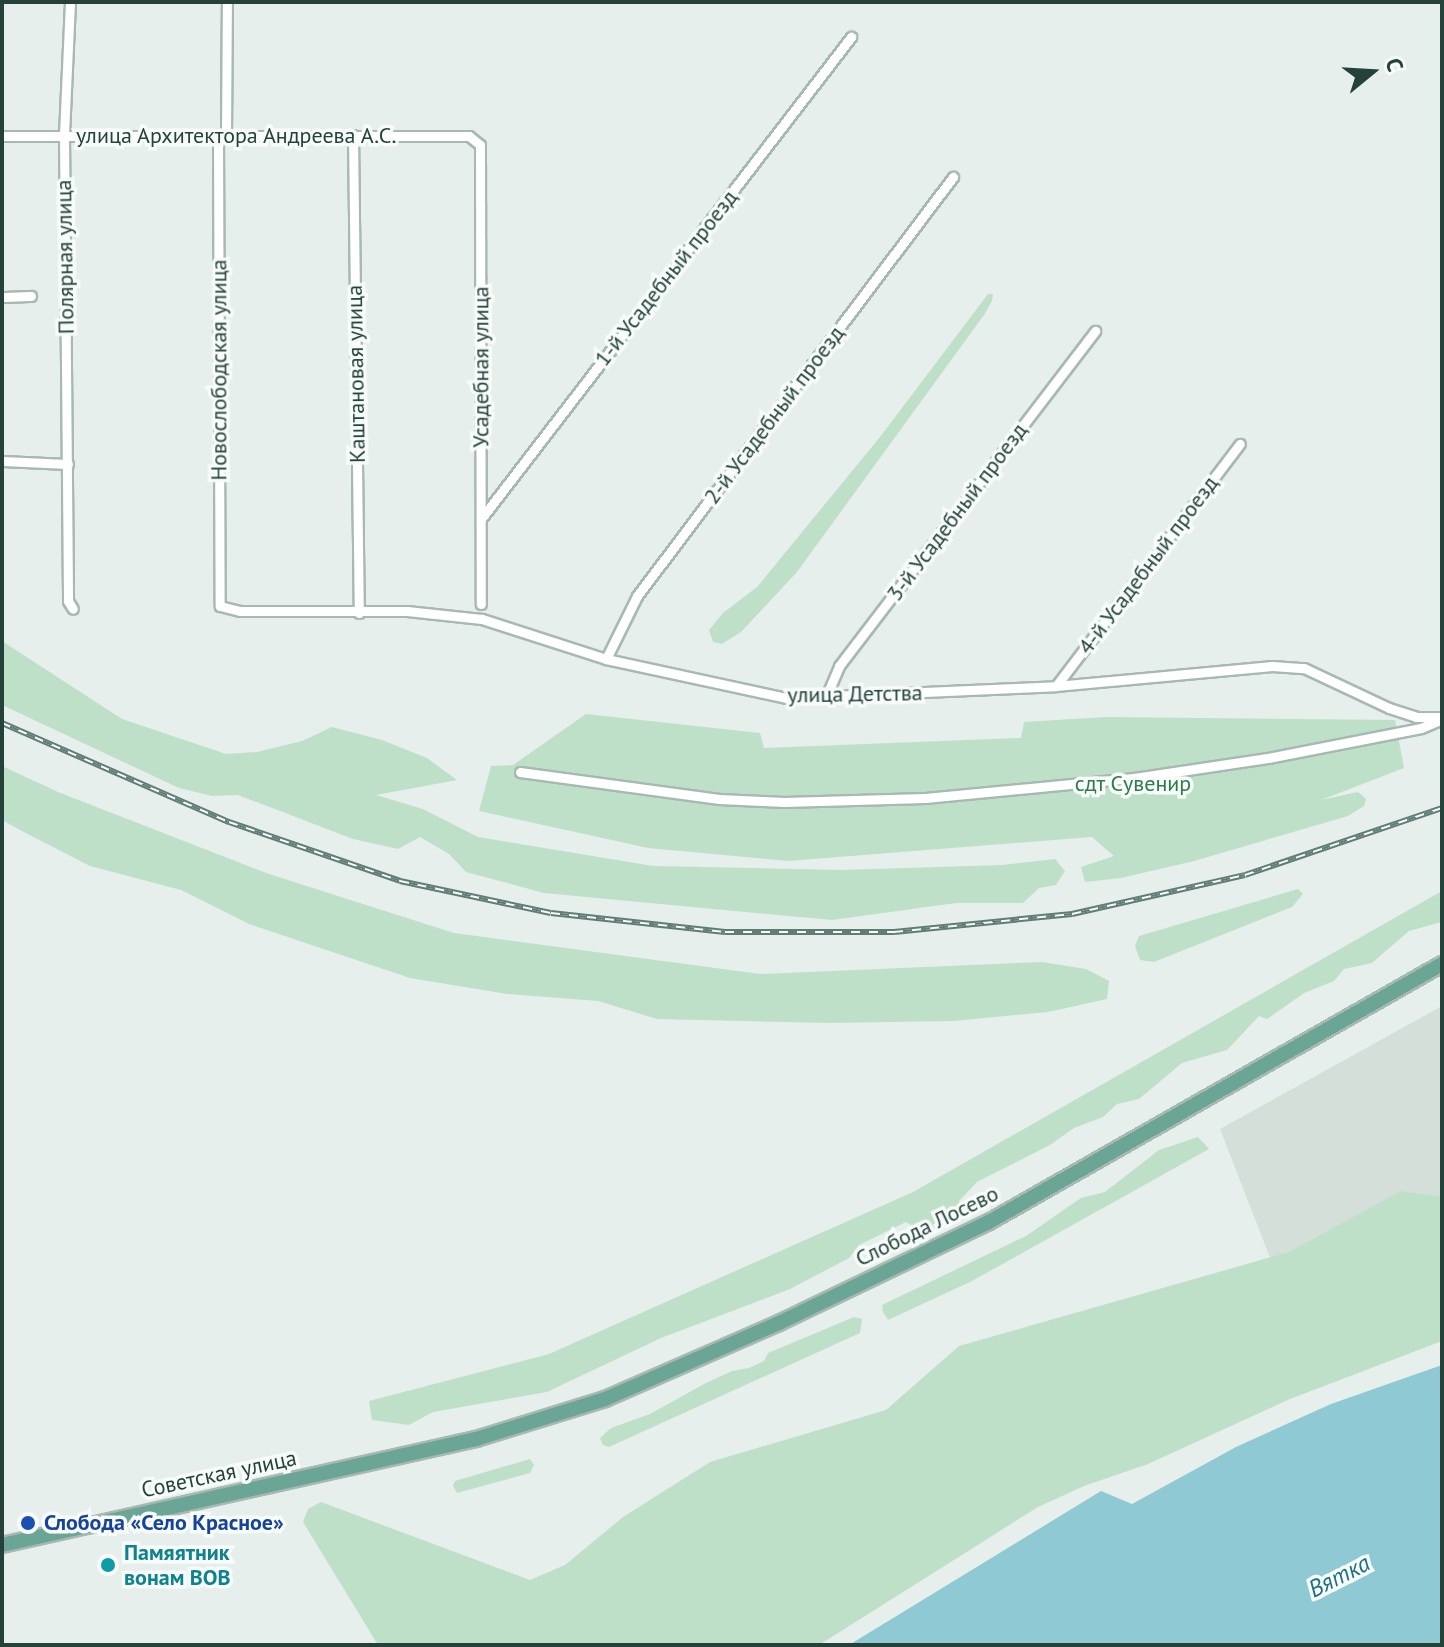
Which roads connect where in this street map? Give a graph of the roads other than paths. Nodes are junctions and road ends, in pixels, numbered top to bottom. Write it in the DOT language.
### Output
graph roads {
  1 [pos="70,2"];
  2 [pos="227,2"];
  3 [pos="851,37"];
  4 [pos="222,134"];
  5 [pos="353,135"];
  6 [pos="2,136"];
  7 [pos="64,136"];
  8 [pos="469,136"];
  9 [pos="953,177"];
  10 [pos="31,296"];
  11 [pos="2,297"];
  12 [pos="1095,331"];
  13 [pos="1240,444"];
  14 [pos="2,461"];
  15 [pos="68,464"];
  16 [pos="481,519"];
  17 [pos="481,604"];
  18 [pos="220,606"];
  19 [pos="73,609"];
  20 [pos="359,613"];
  21 [pos="606,659"];
  22 [pos="1056,686"];
  23 [pos="826,697"];
  24 [pos="1442,718"];
  25 [pos="520,772"];
  26 [pos="1442,964"];
  27 [pos="399,1457"];
  28 [pos="2,1545"];
  1 -- 7 [label="street, Полярная улица"];
  2 -- 4 [label="street, Новослободская улица"];
  3 -- 16 [label="street, 1-й Усадебный проезд"];
  4 -- 5 [label="street, улица Архитектора Андреева А.С."];
  4 -- 7 [label="street, улица Архитектора Андреева А.С."];
  4 -- 18 [label="street, Новослободская улица"];
  5 -- 8 [label="street, улица Архитектора Андреева А.С."];
  5 -- 20 [label="street, Каштановая улица"];
  6 -- 7 [label="street, улица Архитектора Андреева А.С."];
  7 -- 15 [label="street, Полярная улица"];
  8 -- 16 [label="street, Усадебная улица"];
  9 -- 21 [label="street, 2-й Усадебный проезд"];
  10 -- 11 [label="street"];
  12 -- 23 [label="street, 3-й Усадебный проезд"];
  13 -- 22 [label="street, 4-й Усадебный проезд"];
  14 -- 15 [label="street"];
  15 -- 19 [label="street, Полярная улица"];
  16 -- 17 [label="street, Усадебная улица"];
  18 -- 20 [label="street, улица Детства"];
  20 -- 21 [label="street, улица Детства"];
  21 -- 23 [label="street, улица Детства"];
  22 -- 23 [label="street, улица Детства"];
  22 -- 24 [label="street, улица Детства"];
  24 -- 25 [label="street"];
  26 -- 27 [label="main road, Слобода Лосево"];
  27 -- 28 [label="main road, Советская улица"];
}
